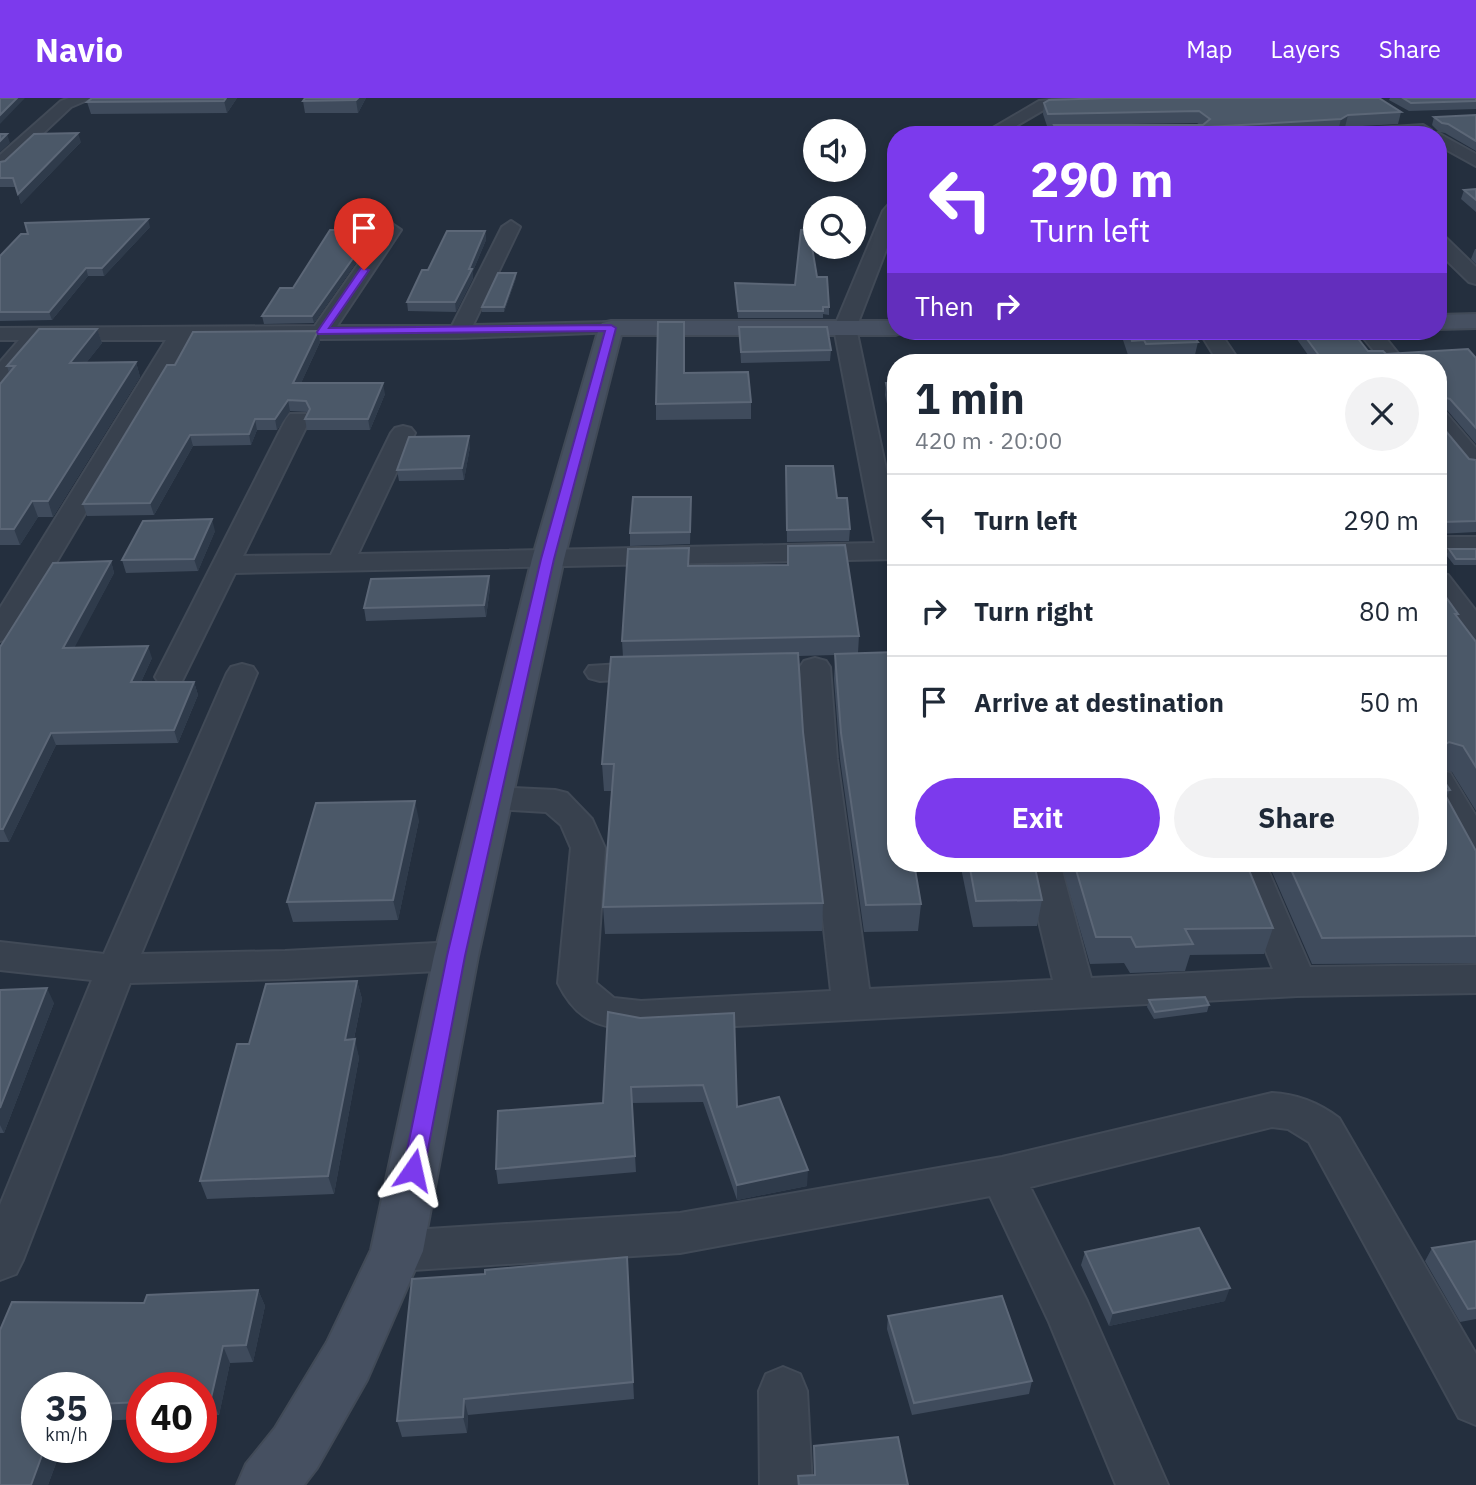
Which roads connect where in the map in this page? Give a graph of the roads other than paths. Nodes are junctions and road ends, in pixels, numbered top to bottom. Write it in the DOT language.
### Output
graph roads {
  1 [pos="84,98"];
  2 [pos="1054,100"];
  3 [pos="1108,101"];
  4 [pos="1005,126"];
  5 [pos="1447,134"];
  6 [pos="1476,138"];
  7 [pos="1447,141"];
  8 [pos="1476,161"];
  9 [pos="0,164"];
  10 [pos="887,223"];
  11 [pos="511,227"];
  12 [pos="392,230"];
  13 [pos="1447,250"];
  14 [pos="1476,278"];
  15 [pos="1476,321"];
  16 [pos="1447,322"];
  17 [pos="611,328"];
  18 [pos="845,328"];
  19 [pos="887,328"];
  20 [pos="322,332"];
  21 [pos="459,332"];
  22 [pos="181,333"];
  23 [pos="0,334"];
  24 [pos="35,335"];
  25 [pos="1376,340"];
  26 [pos="1388,354"];
  27 [pos="0,376"];
  28 [pos="298,419"];
  29 [pos="1447,429"];
  30 [pos="403,433"];
  31 [pos="1476,464"];
  32 [pos="887,523"];
  33 [pos="1447,545"];
  34 [pos="1476,545"];
  35 [pos="887,551"];
  36 [pos="548,559"];
  37 [pos="341,562"];
  38 [pos="226,565"];
  39 [pos="1447,593"];
  40 [pos="1476,630"];
  41 [pos="0,632"];
  42 [pos="815,667"];
  43 [pos="681,670"];
  44 [pos="600,672"];
  45 [pos="242,673"];
  46 [pos="170,677"];
  47 [pos="1447,796"];
  48 [pos="494,798"];
  49 [pos="1476,845"];
  50 [pos="1043,872"];
  51 [pos="1252,872"];
  52 [pos="0,956"];
  53 [pos="456,956"];
  54 [pos="116,969"];
  55 [pos="1476,979"];
  56 [pos="1297,982"];
  57 [pos="1076,994"];
  58 [pos="852,1003"];
  59 [pos="1002,1175"];
  60 [pos="397,1251"];
  61 [pos="0,1260"];
  62 [pos="783,1391"];
  63 [pos="1476,1401"];
  64 [pos="267,1485"];
  65 [pos="786,1485"];
  66 [pos="1142,1485"];
  1 -- 9 [label="street"];
  2 -- 3 [label="street"];
  2 -- 4 [label="street"];
  5 -- 6 [label="street"];
  7 -- 8 [label="street"];
  10 -- 18 [label="street"];
  11 -- 21 [label="street"];
  12 -- 20 [label="street"];
  13 -- 14 [label="street"];
  15 -- 16 [label="street"];
  17 -- 18 [label="street"];
  17 -- 21 [label="street"];
  17 -- 36 [label="street"];
  18 -- 19 [label="street"];
  18 -- 32 [label="street"];
  20 -- 21 [label="street"];
  20 -- 22 [label="street"];
  22 -- 24 [label="street"];
  22 -- 41 [label="street"];
  23 -- 24 [label="street"];
  24 -- 27 [label="street"];
  25 -- 26 [label="street"];
  28 -- 38 [label="street"];
  29 -- 31 [label="street"];
  30 -- 37 [label="street"];
  33 -- 34 [label="street"];
  35 -- 36 [label="street"];
  36 -- 37 [label="street"];
  36 -- 48 [label="street"];
  37 -- 38 [label="street"];
  38 -- 46 [label="street"];
  39 -- 40 [label="street"];
  42 -- 58 [label="street"];
  43 -- 44 [label="street"];
  45 -- 54 [label="street"];
  47 -- 49 [label="street"];
  48 -- 53 [label="street"];
  48 -- 58 [label="street"];
  50 -- 57 [label="street"];
  51 -- 56 [label="street"];
  52 -- 54 [label="street"];
  53 -- 54 [label="street"];
  53 -- 60 [label="street"];
  54 -- 61 [label="street"];
  55 -- 56 [label="street"];
  56 -- 57 [label="street"];
  57 -- 58 [label="street"];
  59 -- 60 [label="street"];
  59 -- 63 [label="street"];
  59 -- 66 [label="street"];
  60 -- 64 [label="street"];
  62 -- 65 [label="street"];
}
